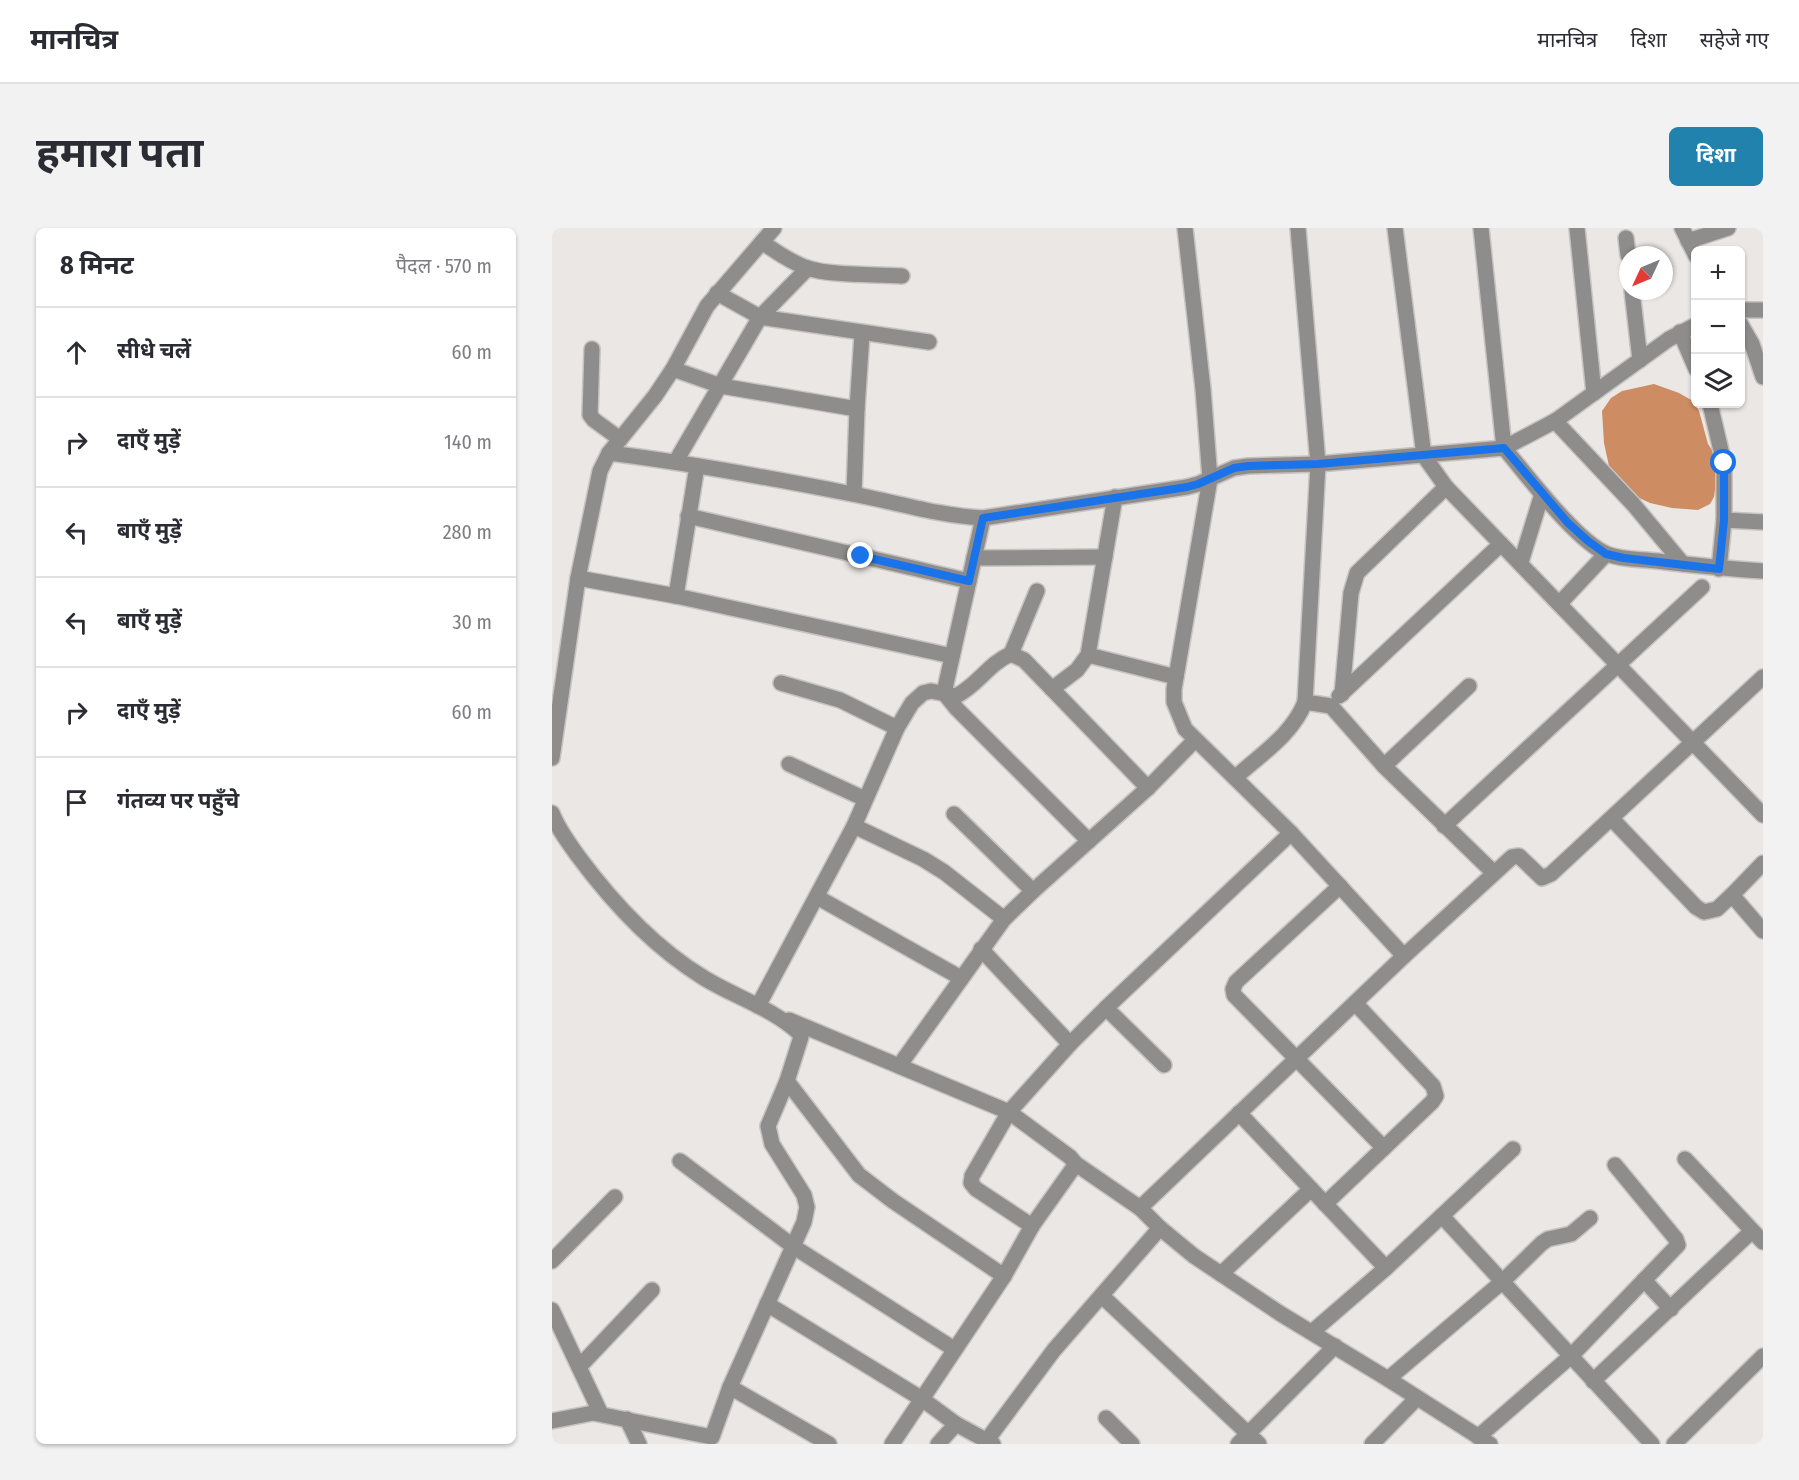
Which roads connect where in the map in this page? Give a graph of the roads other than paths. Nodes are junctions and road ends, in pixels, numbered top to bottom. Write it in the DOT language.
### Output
graph roads {
  1 [pos="774,228"];
  2 [pos="1185,228"];
  3 [pos="1298,228"];
  4 [pos="1395,228"];
  5 [pos="1481,228"];
  6 [pos="1577,228"];
  7 [pos="1728,228"];
  8 [pos="1685,235"];
  9 [pos="1626,238"];
  10 [pos="762,242"];
  11 [pos="1627,246"];
  12 [pos="808,268"];
  13 [pos="902,276"];
  14 [pos="717,293"];
  15 [pos="1633,300"];
  16 [pos="1745,310"];
  17 [pos="1763,310"];
  18 [pos="760,317"];
  19 [pos="1691,327"];
  20 [pos="1680,332"];
  21 [pos="1745,332"];
  22 [pos="862,334"];
  23 [pos="929,342"];
  24 [pos="592,349"];
  25 [pos="1691,359"];
  26 [pos="1640,360"];
  27 [pos="673,369"];
  28 [pos="1763,377"];
  29 [pos="721,386"];
  30 [pos="1594,393"];
  31 [pos="1711,408"];
  32 [pos="856,409"];
  33 [pos="1555,421"];
  34 [pos="620,439"];
  35 [pos="1504,448"];
  36 [pos="609,453"];
  37 [pos="1424,456"];
  38 [pos="676,461"];
  39 [pos="1318,464"];
  40 [pos="697,466"];
  41 [pos="1210,479"];
  42 [pos="1446,487"];
  43 [pos="854,494"];
  44 [pos="1542,494"];
  45 [pos="1115,497"];
  46 [pos="688,516"];
  47 [pos="983,518"];
  48 [pos="1724,520"];
  49 [pos="1763,522"];
  50 [pos="1501,544"];
  51 [pos="1606,554"];
  52 [pos="1105,557"];
  53 [pos="974,558"];
  54 [pos="1521,562"];
  55 [pos="1683,564"];
  56 [pos="1719,569"];
  57 [pos="1763,571"];
  58 [pos="578,578"];
  59 [pos="969,581"];
  60 [pos="1702,587"];
  61 [pos="1037,591"];
  62 [pos="676,596"];
  63 [pos="1560,603"];
  64 [pos="1011,654"];
  65 [pos="1088,654"];
  66 [pos="952,656"];
  67 [pos="1618,666"];
  68 [pos="1176,677"];
  69 [pos="1763,677"];
  70 [pos="781,683"];
  71 [pos="1468,686"];
  72 [pos="1052,689"];
  73 [pos="944,693"];
  74 [pos="1342,694"];
  75 [pos="1305,702"];
  76 [pos="1331,706"];
  77 [pos="897,728"];
  78 [pos="1195,740"];
  79 [pos="1693,743"];
  80 [pos="552,758"];
  81 [pos="789,764"];
  82 [pos="1384,766"];
  83 [pos="1236,777"];
  84 [pos="1148,788"];
  85 [pos="865,799"];
  86 [pos="954,814"];
  87 [pos="1763,815"];
  88 [pos="1612,819"];
  89 [pos="554,820"];
  90 [pos="854,826"];
  91 [pos="1444,826"];
  92 [pos="1291,833"];
  93 [pos="1089,841"];
  94 [pos="1763,863"];
  95 [pos="1494,873"];
  96 [pos="1340,886"];
  97 [pos="1033,891"];
  98 [pos="1732,895"];
  99 [pos="817,897"];
  100 [pos="1004,919"];
  101 [pos="1763,931"];
  102 [pos="981,949"];
  103 [pos="1404,956"];
  104 [pos="961,978"];
  105 [pos="1355,1003"];
  106 [pos="758,1006"];
  107 [pos="1106,1008"];
  108 [pos="773,1013"];
  109 [pos="1070,1044"];
  110 [pos="1297,1058"];
  111 [pos="1164,1065"];
  112 [pos="899,1066"];
  113 [pos="787,1081"];
  114 [pos="1009,1112"];
  115 [pos="1239,1113"];
  116 [pos="1384,1148"];
  117 [pos="1514,1149"];
  118 [pos="1684,1159"];
  119 [pos="681,1161"];
  120 [pos="1076,1164"];
  121 [pos="1615,1165"];
  122 [pos="1311,1189"];
  123 [pos="615,1197"];
  124 [pos="1325,1204"];
  125 [pos="1140,1208"];
  126 [pos="1442,1215"];
  127 [pos="1590,1218"];
  128 [pos="1032,1226"];
  129 [pos="1160,1228"];
  130 [pos="1758,1237"];
  131 [pos="794,1247"];
  132 [pos="552,1261"];
  133 [pos="1386,1268"];
  134 [pos="1221,1274"];
  135 [pos="1004,1276"];
  136 [pos="1644,1280"];
  137 [pos="1502,1282"];
  138 [pos="651,1290"];
  139 [pos="1102,1296"];
  140 [pos="767,1304"];
  141 [pos="1671,1309"];
  142 [pos="552,1310"];
  143 [pos="1312,1332"];
  144 [pos="1335,1346"];
  145 [pos="954,1349"];
  146 [pos="1570,1356"];
  147 [pos="1763,1356"];
  148 [pos="579,1367"];
  149 [pos="1388,1379"];
  150 [pos="1593,1381"];
  151 [pos="730,1387"];
  152 [pos="1417,1398"];
  153 [pos="922,1399"];
  154 [pos="602,1414"];
  155 [pos="1106,1418"];
  156 [pos="627,1419"];
  157 [pos="552,1421"];
  158 [pos="956,1424"];
  159 [pos="1484,1440"];
  160 [pos="717,1441"];
  161 [pos="1249,1441"];
  162 [pos="990,1442"];
  163 [pos="639,1444"];
  164 [pos="829,1444"];
  165 [pos="891,1444"];
  166 [pos="938,1444"];
  167 [pos="1132,1444"];
  168 [pos="1372,1444"];
  169 [pos="1652,1444"];
  170 [pos="1674,1444"];
  1 -- 10 [label="street"];
  2 -- 41 [label="street"];
  3 -- 39 [label="street"];
  4 -- 37 [label="street"];
  5 -- 35 [label="street"];
  6 -- 30 [label="street"];
  7 -- 8 [label="street"];
  9 -- 11 [label="street"];
  10 -- 12 [label="street"];
  10 -- 14 [label="street"];
  12 -- 13 [label="street"];
  12 -- 18 [label="street"];
  14 -- 18 [label="street"];
  14 -- 27 [label="street"];
  15 -- 26 [label="street"];
  16 -- 17 [label="street"];
  18 -- 22 [label="street"];
  18 -- 29 [label="street"];
  19 -- 20 [label="street"];
  20 -- 25 [label="street"];
  20 -- 26 [label="street"];
  21 -- 28 [label="street"];
  22 -- 23 [label="street"];
  22 -- 32 [label="street"];
  24 -- 34 [label="street"];
  26 -- 30 [label="street"];
  27 -- 29 [label="street"];
  27 -- 34 [label="street"];
  29 -- 32 [label="street"];
  29 -- 38 [label="street"];
  30 -- 33 [label="street"];
  31 -- 48 [label="street"];
  32 -- 43 [label="street"];
  33 -- 35 [label="street"];
  33 -- 55 [label="street"];
  34 -- 36 [label="street"];
  35 -- 37 [label="street"];
  35 -- 44 [label="street"];
  36 -- 38 [label="street"];
  36 -- 58 [label="street"];
  37 -- 39 [label="street"];
  37 -- 42 [label="street"];
  38 -- 40 [label="street"];
  39 -- 41 [label="street"];
  39 -- 75 [label="street"];
  40 -- 43 [label="street"];
  40 -- 46 [label="street"];
  41 -- 45 [label="street"];
  41 -- 68 [label="street"];
  42 -- 50 [label="street"];
  42 -- 74 [label="street"];
  43 -- 47 [label="street"];
  44 -- 51 [label="street"];
  44 -- 54 [label="street"];
  45 -- 47 [label="street"];
  45 -- 52 [label="street"];
  46 -- 59 [label="street"];
  46 -- 62 [label="street"];
  47 -- 53 [label="street"];
  48 -- 49 [label="street"];
  48 -- 56 [label="street"];
  50 -- 54 [label="street"];
  50 -- 74 [label="street"];
  51 -- 55 [label="street"];
  51 -- 63 [label="street"];
  52 -- 53 [label="street"];
  52 -- 65 [label="street"];
  53 -- 59 [label="street"];
  54 -- 63 [label="street"];
  55 -- 56 [label="street"];
  56 -- 57 [label="street"];
  58 -- 62 [label="street"];
  58 -- 80 [label="street"];
  59 -- 66 [label="street"];
  60 -- 67 [label="street"];
  61 -- 64 [label="street"];
  62 -- 66 [label="street"];
  63 -- 67 [label="street"];
  64 -- 72 [label="street"];
  64 -- 73 [label="street"];
  65 -- 68 [label="street"];
  65 -- 72 [label="street"];
  66 -- 73 [label="street"];
  67 -- 79 [label="street"];
  67 -- 91 [label="street"];
  68 -- 78 [label="street"];
  69 -- 79 [label="street"];
  70 -- 77 [label="street"];
  71 -- 82 [label="street"];
  72 -- 84 [label="street"];
  73 -- 77 [label="street"];
  73 -- 93 [label="street"];
  74 -- 76 [label="street"];
  75 -- 76 [label="street"];
  75 -- 83 [label="street"];
  76 -- 82 [label="street"];
  77 -- 85 [label="street"];
  78 -- 83 [label="street"];
  78 -- 84 [label="street"];
  79 -- 87 [label="street"];
  79 -- 88 [label="street"];
  81 -- 85 [label="street"];
  82 -- 91 [label="street"];
  83 -- 92 [label="street"];
  84 -- 93 [label="street"];
  85 -- 90 [label="street"];
  86 -- 97 [label="street"];
  88 -- 95 [label="street"];
  88 -- 98 [label="street"];
  89 -- 106 [label="street"];
  90 -- 99 [label="street"];
  90 -- 100 [label="street"];
  91 -- 95 [label="street"];
  92 -- 96 [label="street"];
  92 -- 107 [label="street"];
  93 -- 97 [label="street"];
  94 -- 98 [label="street"];
  95 -- 103 [label="street"];
  96 -- 103 [label="street"];
  96 -- 110 [label="street"];
  97 -- 100 [label="street"];
  98 -- 101 [label="street"];
  99 -- 104 [label="street"];
  99 -- 106 [label="street"];
  100 -- 102 [label="street"];
  102 -- 104 [label="street"];
  102 -- 109 [label="street"];
  103 -- 105 [label="street"];
  104 -- 112 [label="street"];
  105 -- 110 [label="street"];
  105 -- 116 [label="street"];
  106 -- 108 [label="street"];
  107 -- 109 [label="street"];
  107 -- 111 [label="street"];
  108 -- 112 [label="street"];
  108 -- 113 [label="street"];
  109 -- 114 [label="street"];
  110 -- 115 [label="street"];
  110 -- 116 [label="street"];
  112 -- 114 [label="street"];
  113 -- 131 [label="street"];
  113 -- 135 [label="street"];
  114 -- 120 [label="street"];
  114 -- 128 [label="street"];
  115 -- 122 [label="street"];
  115 -- 125 [label="street"];
  116 -- 124 [label="street"];
  117 -- 126 [label="street"];
  118 -- 130 [label="street"];
  119 -- 131 [label="street"];
  120 -- 125 [label="street"];
  120 -- 128 [label="street"];
  121 -- 136 [label="street"];
  122 -- 124 [label="street"];
  122 -- 134 [label="street"];
  123 -- 132 [label="street"];
  124 -- 133 [label="street"];
  125 -- 129 [label="street"];
  126 -- 133 [label="street"];
  126 -- 137 [label="street"];
  127 -- 137 [label="street"];
  128 -- 135 [label="street"];
  129 -- 134 [label="street"];
  129 -- 139 [label="street"];
  130 -- 141 [label="street"];
  131 -- 140 [label="street"];
  131 -- 145 [label="street"];
  133 -- 143 [label="street"];
  134 -- 143 [label="street"];
  135 -- 145 [label="street"];
  136 -- 141 [label="street"];
  136 -- 146 [label="street"];
  137 -- 146 [label="street"];
  137 -- 149 [label="street"];
  138 -- 148 [label="street"];
  139 -- 161 [label="street"];
  139 -- 162 [label="street"];
  140 -- 151 [label="street"];
  140 -- 153 [label="street"];
  141 -- 150 [label="street"];
  142 -- 148 [label="street"];
  143 -- 144 [label="street"];
  144 -- 149 [label="street"];
  144 -- 161 [label="street"];
  145 -- 153 [label="street"];
  146 -- 150 [label="street"];
  146 -- 159 [label="street"];
  147 -- 170 [label="street"];
  148 -- 154 [label="street"];
  149 -- 152 [label="street"];
  150 -- 169 [label="street"];
  151 -- 160 [label="street"];
  151 -- 164 [label="street"];
  152 -- 159 [label="street"];
  152 -- 168 [label="street"];
  153 -- 158 [label="street"];
  153 -- 165 [label="street"];
  154 -- 156 [label="street"];
  154 -- 157 [label="street"];
  155 -- 167 [label="street"];
  156 -- 160 [label="street"];
  156 -- 163 [label="street"];
  158 -- 162 [label="street"];
  158 -- 166 [label="street"];
}
